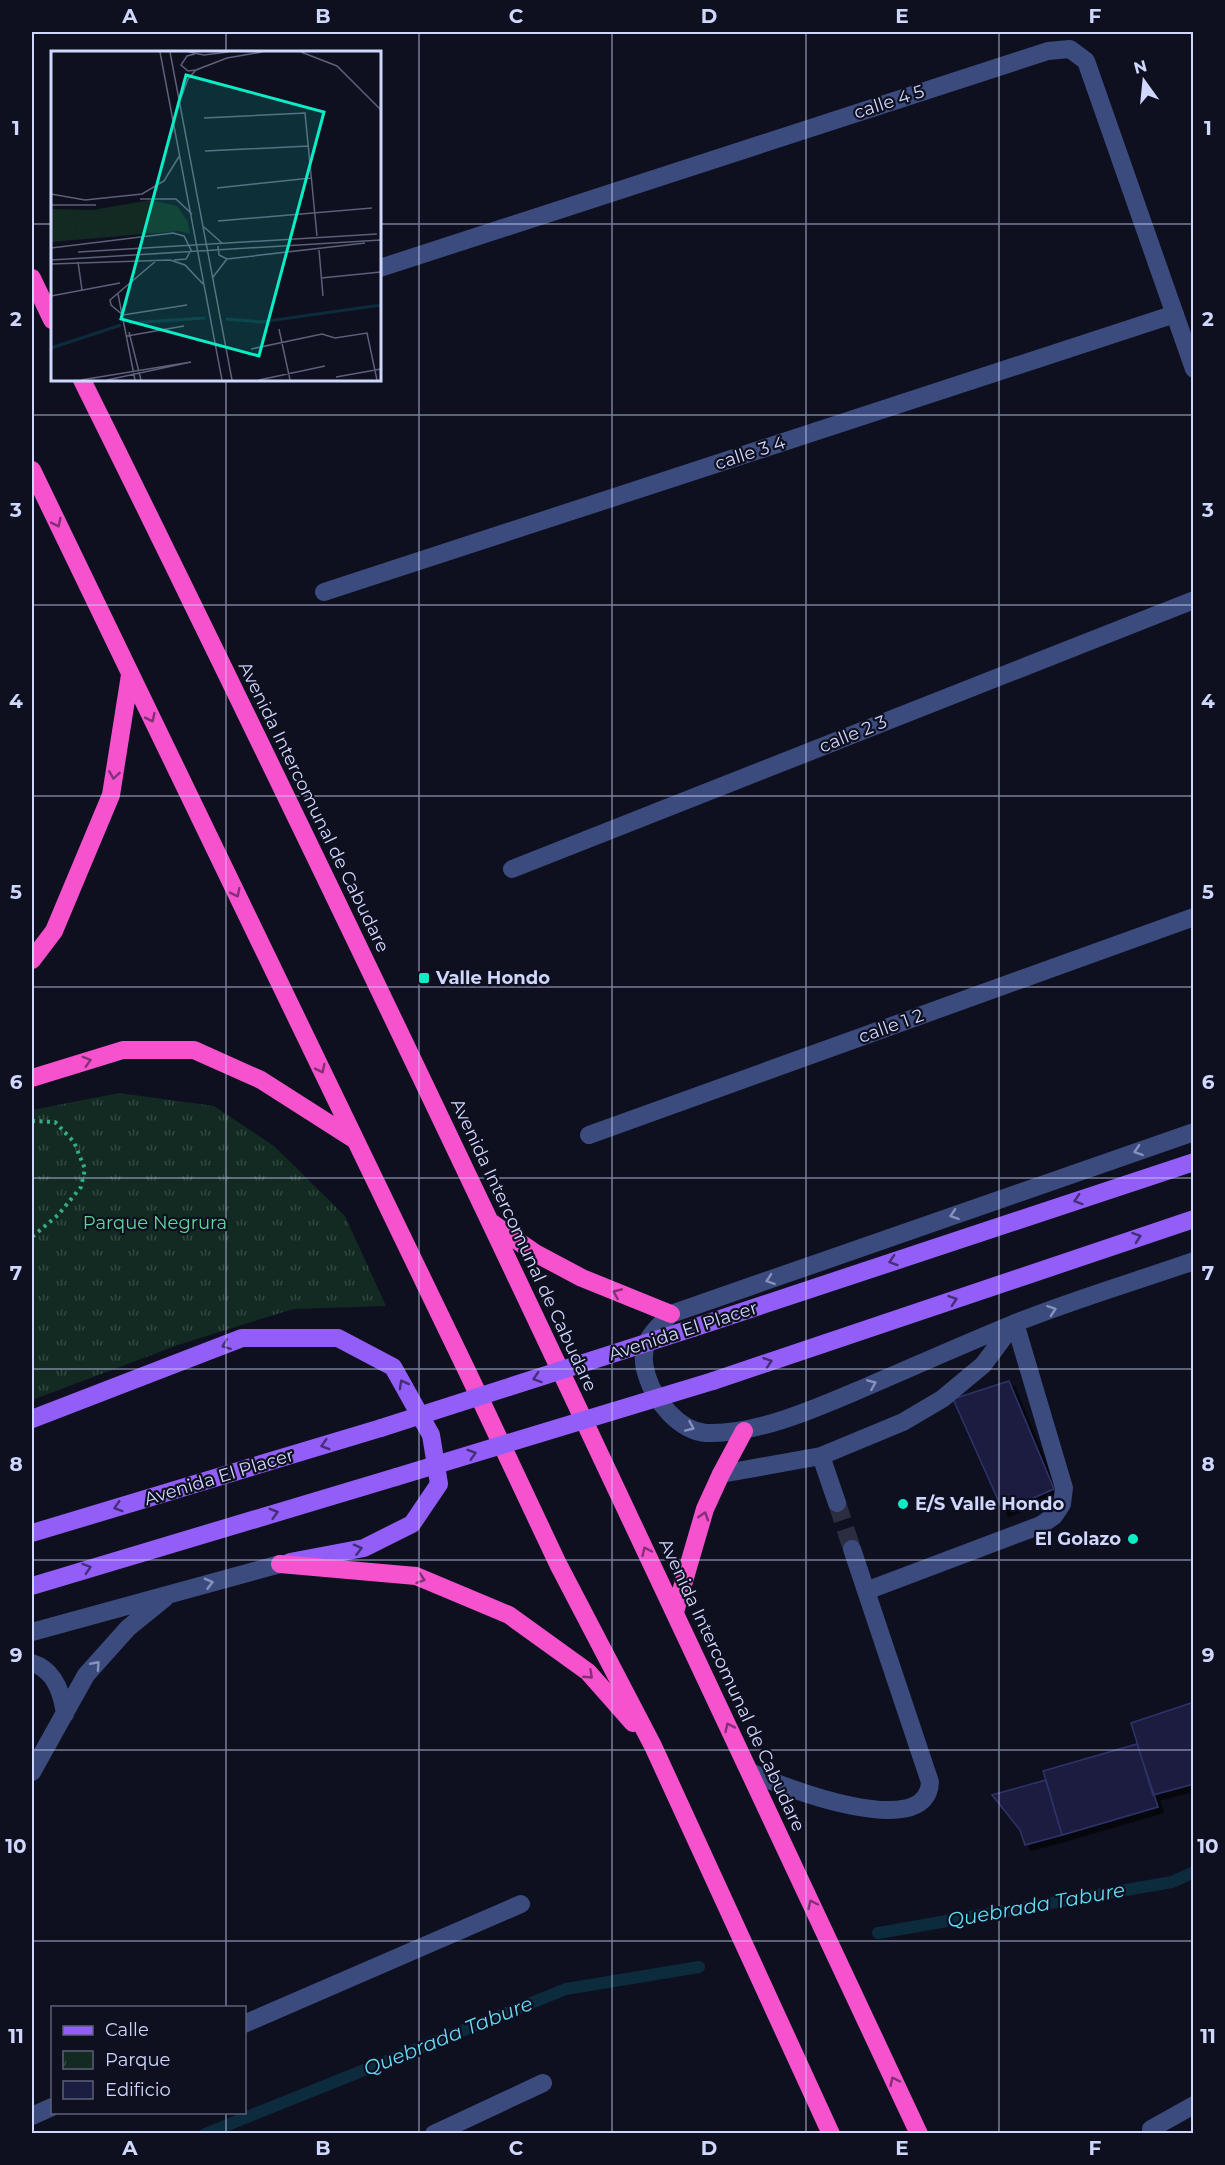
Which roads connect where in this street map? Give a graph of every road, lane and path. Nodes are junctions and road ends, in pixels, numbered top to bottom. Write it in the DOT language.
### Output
graph roads {
  1 [pos="381,268"];
  2 [pos="32,278"];
  3 [pos="1175,314"];
  4 [pos="51,318"];
  5 [pos="1194,369"];
  6 [pos="82,381"];
  7 [pos="32,470"];
  8 [pos="324,592"];
  9 [pos="1194,600"];
  10 [pos="130,675"];
  11 [pos="512,869"];
  12 [pos="1194,917"];
  13 [pos="32,960"];
  14 [pos="32,1078"];
  15 [pos="32,1121"];
  16 [pos="1194,1132"];
  17 [pos="589,1135"];
  18 [pos="355,1140"];
  19 [pos="1194,1161"];
  20 [pos="1194,1218"];
  21 [pos="491,1222"];
  22 [pos="32,1237"];
  23 [pos="1194,1261"];
  24 [pos="671,1314"];
  25 [pos="1015,1323"];
  26 [pos="32,1419"];
  27 [pos="744,1431"];
  28 [pos="821,1456"];
  29 [pos="721,1474"];
  30 [pos="837,1503"];
  31 [pos="32,1533"];
  32 [pos="852,1549"];
  33 [pos="279,1564"];
  34 [pos="32,1586"];
  35 [pos="866,1591"];
  36 [pos="171,1593"];
  37 [pos="675,1612"];
  38 [pos="32,1632"];
  39 [pos="32,1663"];
  40 [pos="65,1714"];
  41 [pos="653,1746"];
  42 [pos="32,1772"];
  43 [pos="750,1772"];
  44 [pos="521,1904"];
  45 [pos="246,2023"];
  46 [pos="543,2083"];
  47 [pos="1194,2106"];
  48 [pos="51,2107"];
  49 [pos="32,2116"];
  50 [pos="1151,2129"];
  51 [pos="434,2133"];
  52 [pos="831,2133"];
  53 [pos="919,2133"];
  1 -- 3 [label="street, calle 4 5"];
  2 -- 4 [label="highway"];
  3 -- 5 [label="street, calle 4 5"];
  3 -- 8 [label="street, calle 3 4"];
  6 -- 21 [label="highway, Avenida Intercomunal de Cabudare"];
  7 -- 10 [label="highway, one-way"];
  9 -- 11 [label="street, calle 2 3"];
  10 -- 13 [label="highway, one-way"];
  10 -- 18 [label="highway, one-way"];
  12 -- 17 [label="street, calle 1 2"];
  14 -- 18 [label="highway, one-way"];
  15 -- 22 [label="path"];
  16 -- 24 [label="street, one-way"];
  18 -- 41 [label="highway"];
  19 -- 31 [label="main road, Avenida El Placer, one-way, bridge"];
  34 -- 20 [label="main road, one-way, bridge"];
  24 -- 21 [label="highway, one-way"];
  37 -- 21 [label="highway, Avenida Intercomunal de Cabudare, one-way"];
  25 -- 23 [label="street, one-way"];
  24 -- 27 [label="street, one-way"];
  27 -- 25 [label="street, one-way"];
  25 -- 28 [label="street"];
  25 -- 35 [label="street"];
  33 -- 26 [label="main road, one-way"];
  27 -- 29 [label="highway"];
  28 -- 29 [label="street"];
  28 -- 30 [label="street"];
  37 -- 29 [label="highway, one-way"];
  32 -- 35 [label="street"];
  36 -- 33 [label="street, one-way"];
  33 -- 41 [label="highway, one-way"];
  35 -- 43 [label="street"];
  36 -- 38 [label="street"];
  40 -- 36 [label="street, one-way"];
  43 -- 37 [label="highway, Avenida Intercomunal de Cabudare, one-way"];
  39 -- 40 [label="street"];
  40 -- 42 [label="street"];
  41 -- 52 [label="highway"];
  53 -- 43 [label="highway, Avenida Intercomunal de Cabudare, one-way"];
  44 -- 45 [label="street"];
  46 -- 51 [label="street"];
  47 -- 50 [label="street"];
  48 -- 49 [label="street"];
}
